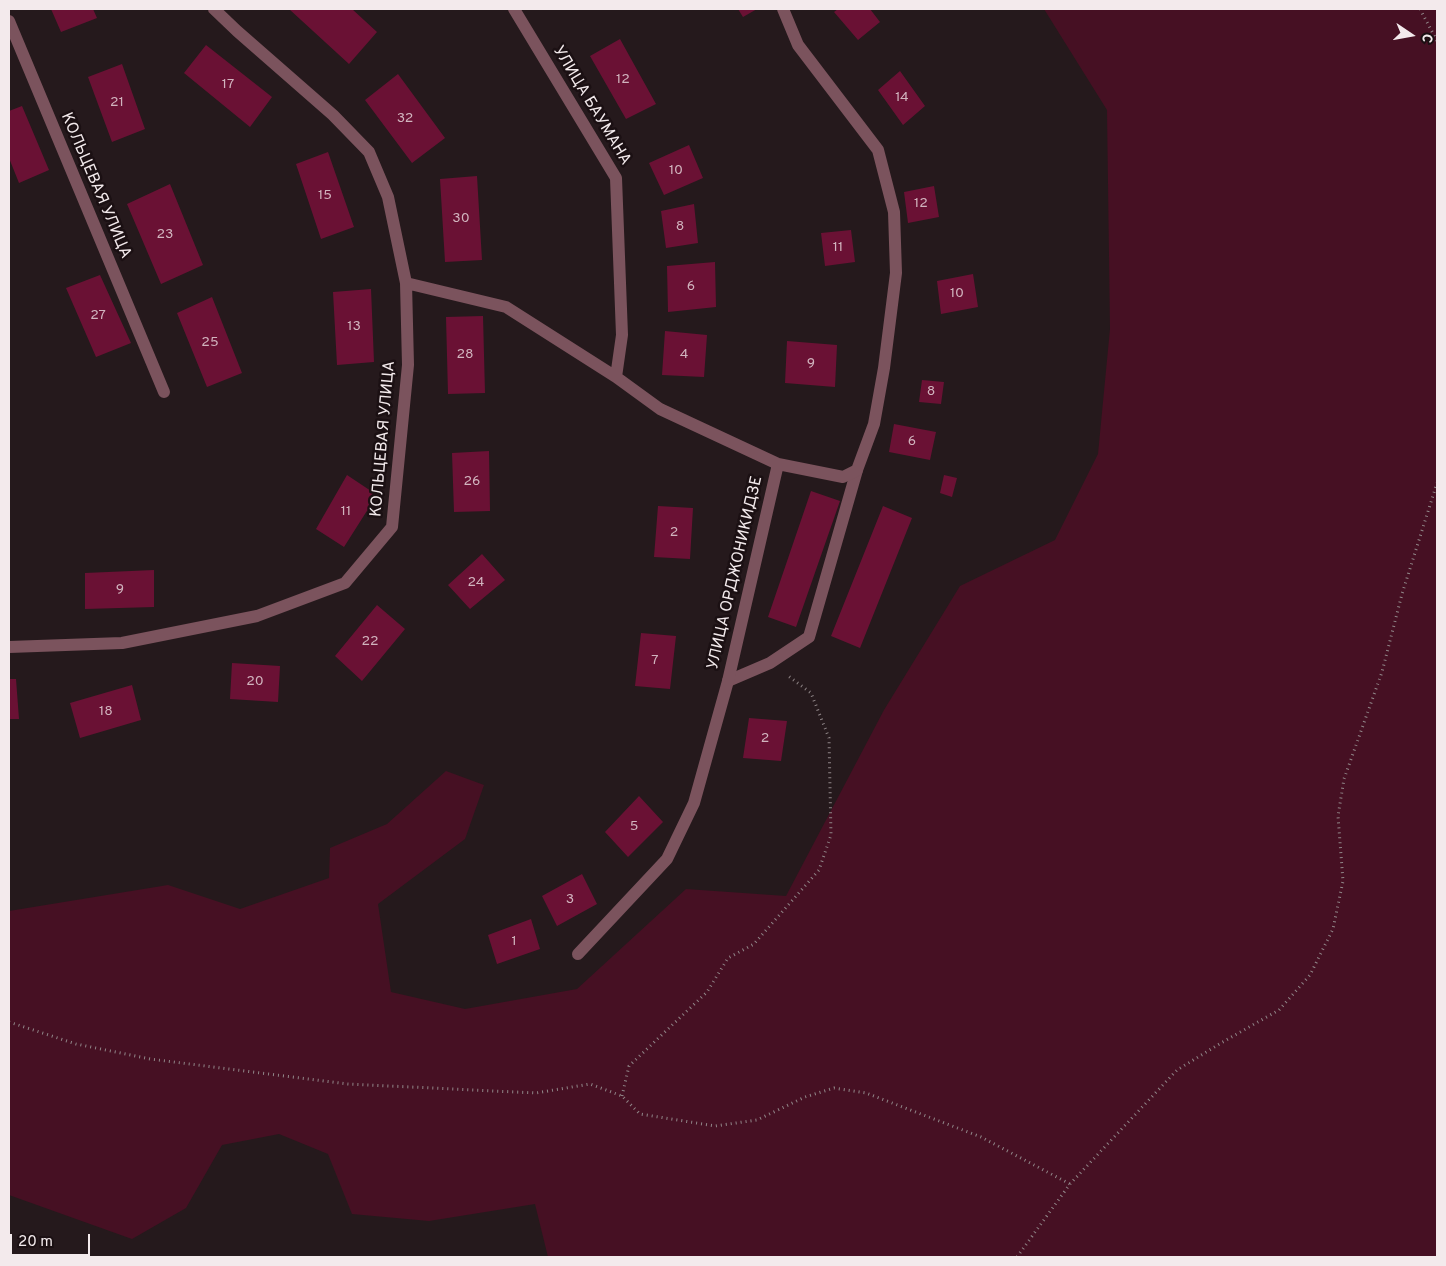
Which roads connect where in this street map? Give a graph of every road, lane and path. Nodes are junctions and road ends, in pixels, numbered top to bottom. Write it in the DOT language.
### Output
graph roads {
  1 [pos="214,9"];
  2 [pos="514,9"];
  3 [pos="783,9"];
  4 [pos="1420,9"];
  5 [pos="9,21"];
  6 [pos="1437,41"];
  7 [pos="406,283"];
  8 [pos="616,377"];
  9 [pos="164,392"];
  10 [pos="778,464"];
  11 [pos="857,470"];
  12 [pos="1437,483"];
  13 [pos="9,647"];
  14 [pos="770,664"];
  15 [pos="728,681"];
  16 [pos="578,954"];
  17 [pos="9,1022"];
  18 [pos="622,1096"];
  19 [pos="1070,1184"];
  20 [pos="1017,1257"];
  1 -- 7 [label="street, КОЛЬЦЕВАЯ УЛИЦА"];
  2 -- 8 [label="street, УЛИЦА БАУМАНА"];
  3 -- 11 [label="street"];
  4 -- 6 [label="path"];
  5 -- 9 [label="street, КОЛЬЦЕВАЯ УЛИЦА"];
  7 -- 8 [label="street"];
  7 -- 13 [label="street, КОЛЬЦЕВАЯ УЛИЦА"];
  8 -- 10 [label="street"];
  10 -- 11 [label="street, УЛИЦА ОРДЖОНИКИДЗЕ"];
  10 -- 15 [label="street, УЛИЦА ОРДЖОНИКИДЗЕ"];
  11 -- 14 [label="street"];
  12 -- 19 [label="path"];
  14 -- 15 [label="street"];
  14 -- 18 [label="path"];
  15 -- 16 [label="street, УЛИЦА ОРДЖОНИКИДЗЕ"];
  17 -- 18 [label="path"];
  18 -- 19 [label="path"];
  19 -- 20 [label="path"];
}
